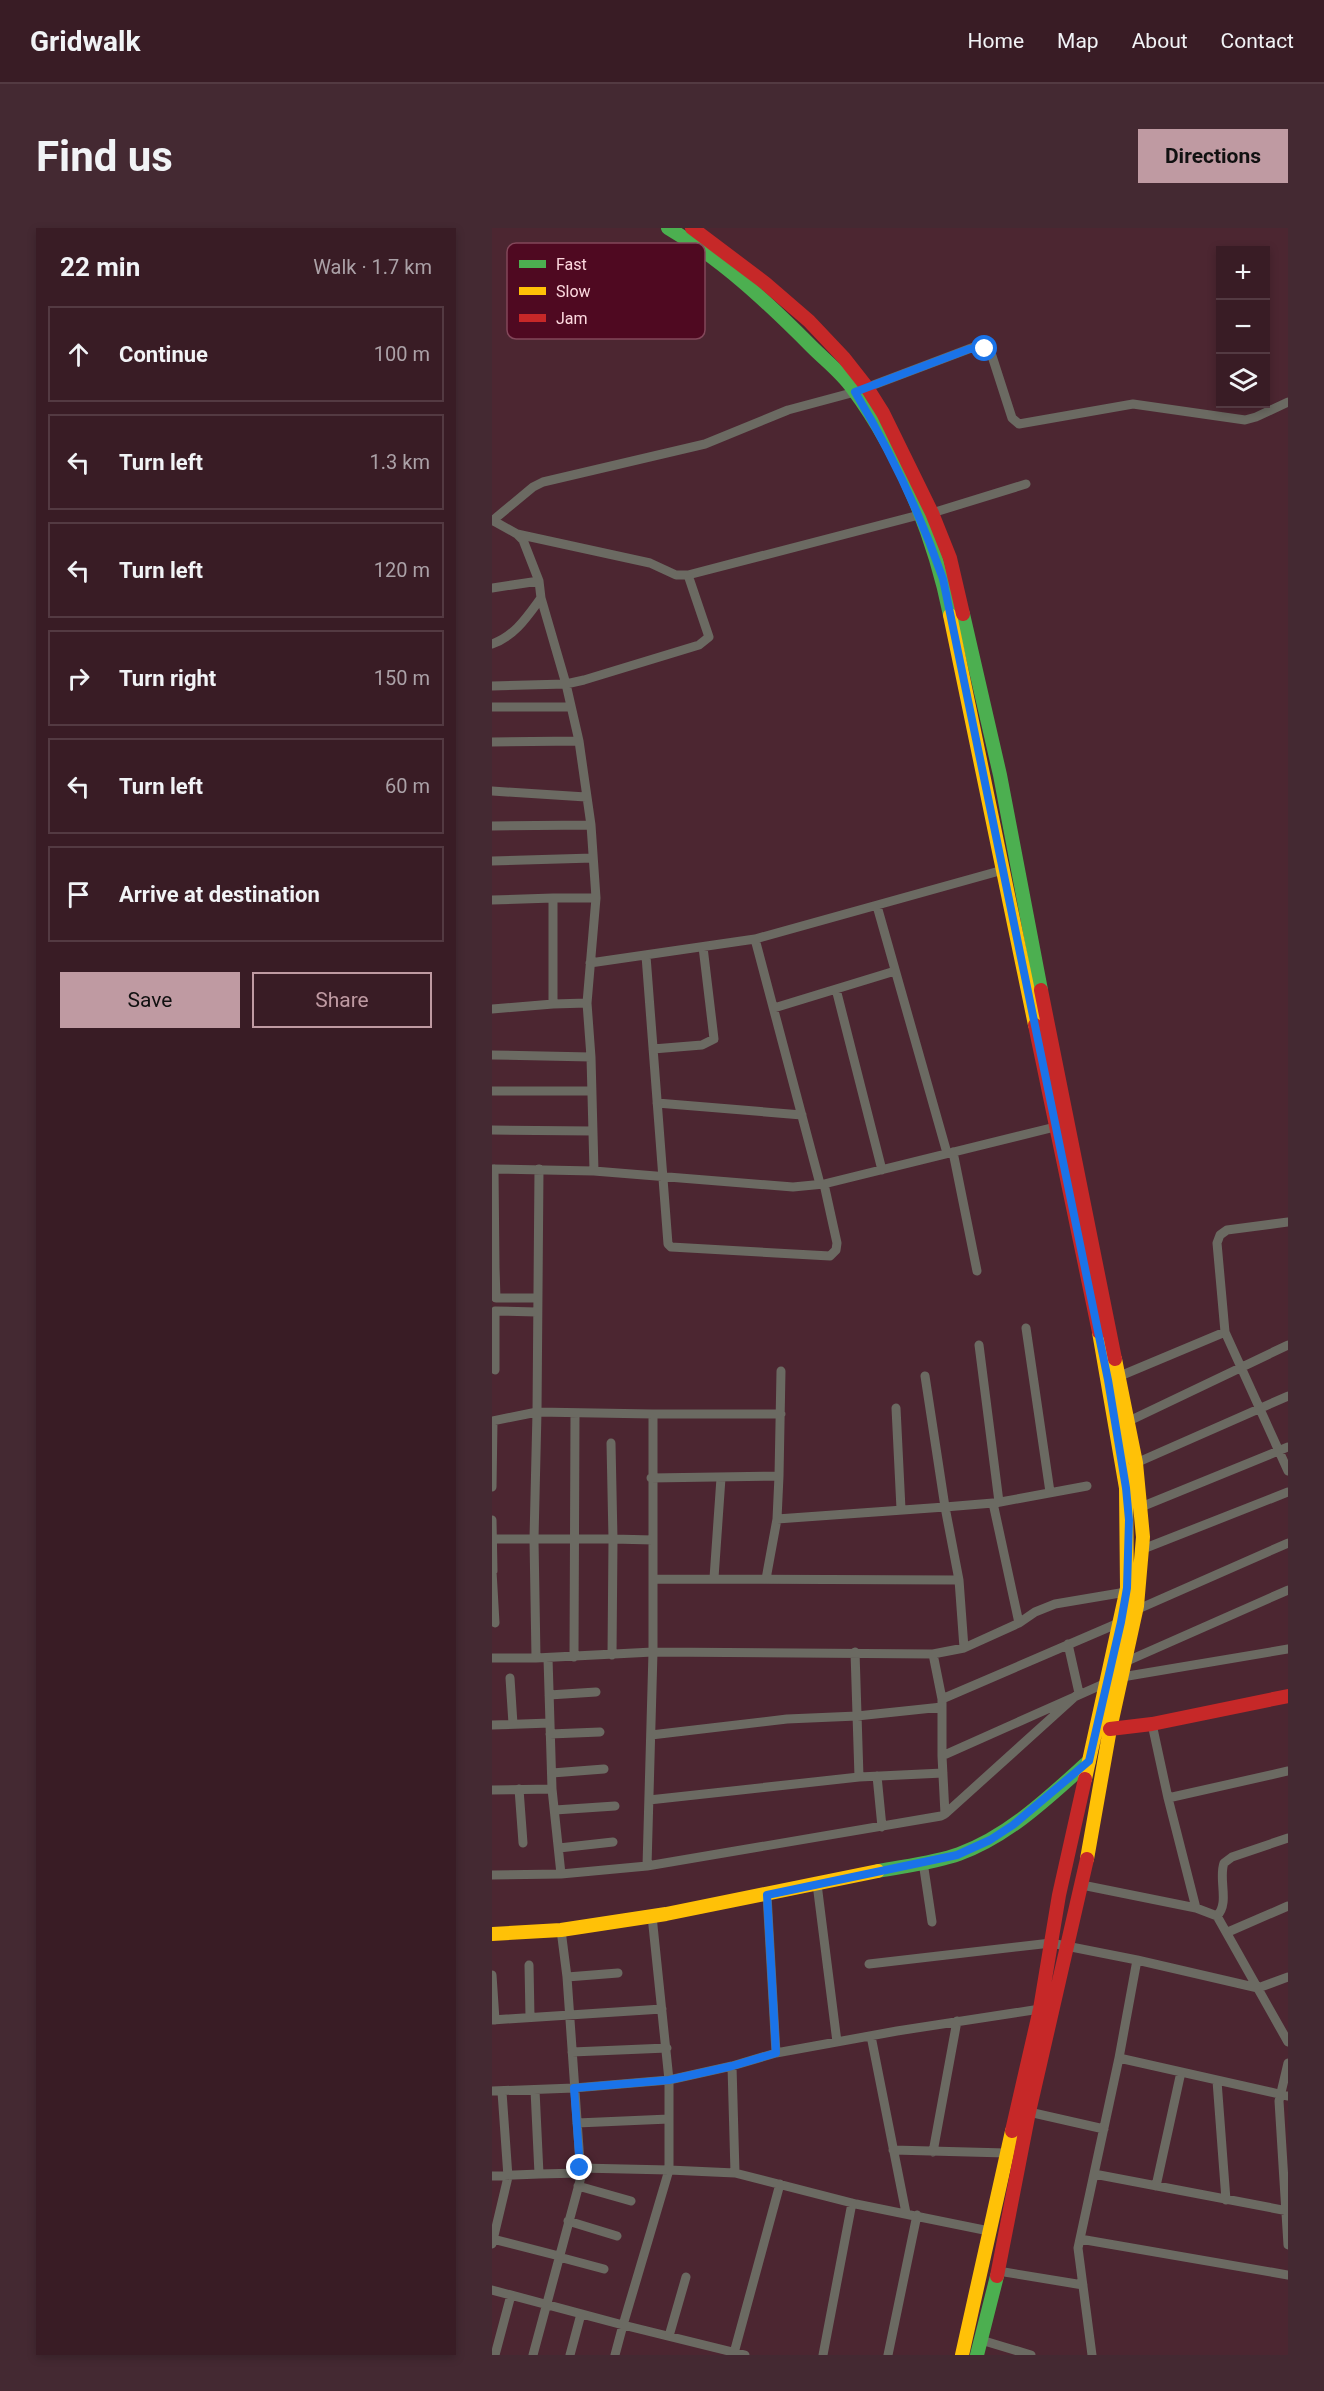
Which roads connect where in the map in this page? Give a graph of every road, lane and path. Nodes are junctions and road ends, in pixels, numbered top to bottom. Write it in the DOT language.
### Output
graph roads {
  1 [pos="668,228"];
  2 [pos="692,228"];
  3 [pos="690,243"];
  4 [pos="705,254"];
  5 [pos="861,389"];
  6 [pos="1288,402"];
  7 [pos="1026,484"];
  8 [pos="926,514"];
  9 [pos="493,520"];
  10 [pos="517,534"];
  11 [pos="688,574"];
  12 [pos="539,581"];
  13 [pos="493,587"];
  14 [pos="542,598"];
  15 [pos="492,644"];
  16 [pos="566,684"];
  17 [pos="492,686"];
  18 [pos="492,707"];
  19 [pos="571,707"];
  20 [pos="579,741"];
  21 [pos="492,742"];
  22 [pos="492,791"];
  23 [pos="586,797"];
  24 [pos="591,825"];
  25 [pos="492,826"];
  26 [pos="592,858"];
  27 [pos="492,861"];
  28 [pos="1003,870"];
  29 [pos="553,898"];
  30 [pos="596,898"];
  31 [pos="492,900"];
  32 [pos="877,906"];
  33 [pos="755,939"];
  34 [pos="703,947"];
  35 [pos="646,956"];
  36 [pos="590,963"];
  37 [pos="895,971"];
  38 [pos="836,989"];
  39 [pos="553,1004"];
  40 [pos="587,1004"];
  41 [pos="774,1008"];
  42 [pos="492,1009"];
  43 [pos="653,1049"];
  44 [pos="492,1055"];
  45 [pos="591,1057"];
  46 [pos="591,1090"];
  47 [pos="492,1091"];
  48 [pos="657,1103"];
  49 [pos="802,1115"];
  50 [pos="1056,1127"];
  51 [pos="492,1130"];
  52 [pos="593,1131"];
  53 [pos="950,1152"];
  54 [pos="493,1169"];
  55 [pos="539,1169"];
  56 [pos="882,1170"];
  57 [pos="594,1171"];
  58 [pos="662,1176"];
  59 [pos="822,1184"];
  60 [pos="1288,1222"];
  61 [pos="493,1268"];
  62 [pos="977,1271"];
  63 [pos="537,1298"];
  64 [pos="536,1312"];
  65 [pos="493,1328"];
  66 [pos="1026,1328"];
  67 [pos="1225,1332"];
  68 [pos="1288,1344"];
  69 [pos="979,1345"];
  70 [pos="1241,1368"];
  71 [pos="495,1370"];
  72 [pos="781,1371"];
  73 [pos="1120,1376"];
  74 [pos="925,1377"];
  75 [pos="1288,1396"];
  76 [pos="896,1408"];
  77 [pos="1261,1409"];
  78 [pos="537,1412"];
  79 [pos="575,1414"];
  80 [pos="653,1414"];
  81 [pos="781,1414"];
  82 [pos="1129,1420"];
  83 [pos="493,1421"];
  84 [pos="611,1443"];
  85 [pos="1288,1447"];
  86 [pos="1279,1452"];
  87 [pos="1136,1463"];
  88 [pos="1288,1471"];
  89 [pos="779,1476"];
  90 [pos="651,1478"];
  91 [pos="721,1478"];
  92 [pos="1087,1486"];
  93 [pos="492,1487"];
  94 [pos="1050,1492"];
  95 [pos="1288,1492"];
  96 [pos="996,1502"];
  97 [pos="945,1507"];
  98 [pos="1141,1507"];
  99 [pos="901,1509"];
  100 [pos="777,1519"];
  101 [pos="492,1520"];
  102 [pos="493,1539"];
  103 [pos="534,1539"];
  104 [pos="574,1539"];
  105 [pos="613,1539"];
  106 [pos="653,1540"];
  107 [pos="1288,1543"];
  108 [pos="1143,1549"];
  109 [pos="493,1571"];
  110 [pos="714,1578"];
  111 [pos="653,1579"];
  112 [pos="766,1579"];
  113 [pos="959,1580"];
  114 [pos="1288,1590"];
  115 [pos="1126,1592"];
  116 [pos="1136,1610"];
  117 [pos="1121,1622"];
  118 [pos="495,1623"];
  119 [pos="1019,1623"];
  120 [pos="1068,1644"];
  121 [pos="964,1648"];
  122 [pos="1288,1649"];
  123 [pos="653,1652"];
  124 [pos="855,1652"];
  125 [pos="933,1654"];
  126 [pos="612,1655"];
  127 [pos="492,1658"];
  128 [pos="536,1658"];
  129 [pos="548,1658"];
  130 [pos="574,1658"];
  131 [pos="1125,1662"];
  132 [pos="1122,1677"];
  133 [pos="510,1678"];
  134 [pos="1108,1682"];
  135 [pos="596,1692"];
  136 [pos="1079,1693"];
  137 [pos="549,1695"];
  138 [pos="1288,1696"];
  139 [pos="942,1703"];
  140 [pos="857,1716"];
  141 [pos="550,1723"];
  142 [pos="1152,1724"];
  143 [pos="492,1725"];
  144 [pos="513,1725"];
  145 [pos="1103,1728"];
  146 [pos="600,1732"];
  147 [pos="550,1734"];
  148 [pos="651,1735"];
  149 [pos="942,1756"];
  150 [pos="1089,1761"];
  151 [pos="604,1769"];
  152 [pos="1288,1771"];
  153 [pos="552,1773"];
  154 [pos="943,1773"];
  155 [pos="877,1776"];
  156 [pos="859,1777"];
  157 [pos="519,1789"];
  158 [pos="552,1789"];
  159 [pos="492,1790"];
  160 [pos="1052,1793"];
  161 [pos="1168,1798"];
  162 [pos="649,1800"];
  163 [pos="1079,1803"];
  164 [pos="615,1806"];
  165 [pos="555,1810"];
  166 [pos="945,1814"];
  167 [pos="882,1827"];
  168 [pos="1288,1838"];
  169 [pos="613,1842"];
  170 [pos="523,1843"];
  171 [pos="559,1848"];
  172 [pos="923,1862"];
  173 [pos="647,1866"];
  174 [pos="561,1874"];
  175 [pos="492,1875"];
  176 [pos="818,1884"];
  177 [pos="1083,1885"];
  178 [pos="767,1895"];
  179 [pos="1288,1906"];
  180 [pos="1196,1908"];
  181 [pos="652,1916"];
  182 [pos="1217,1916"];
  183 [pos="933,1922"];
  184 [pos="561,1930"];
  185 [pos="1228,1932"];
  186 [pos="492,1934"];
  187 [pos="1051,1943"];
  188 [pos="1067,1945"];
  189 [pos="1137,1960"];
  190 [pos="869,1964"];
  191 [pos="529,1965"];
  192 [pos="618,1973"];
  193 [pos="492,1976"];
  194 [pos="567,1977"];
  195 [pos="1288,1977"];
  196 [pos="1258,1988"];
  197 [pos="662,2008"];
  198 [pos="1040,2009"];
  199 [pos="570,2016"];
  200 [pos="530,2017"];
  201 [pos="494,2020"];
  202 [pos="957,2021"];
  203 [pos="871,2036"];
  204 [pos="837,2042"];
  205 [pos="1288,2042"];
  206 [pos="667,2048"];
  207 [pos="572,2052"];
  208 [pos="776,2053"];
  209 [pos="1119,2058"];
  210 [pos="1288,2063"];
  211 [pos="732,2066"];
  212 [pos="1181,2072"];
  213 [pos="669,2080"];
  214 [pos="1217,2080"];
  215 [pos="574,2088"];
  216 [pos="535,2090"];
  217 [pos="497,2091"];
  218 [pos="1284,2095"];
  219 [pos="1029,2112"];
  220 [pos="669,2119"];
  221 [pos="577,2123"];
  222 [pos="1104,2129"];
  223 [pos="893,2150"];
  224 [pos="933,2152"];
  225 [pos="1006,2153"];
  226 [pos="580,2170"];
  227 [pos="669,2170"];
  228 [pos="735,2173"];
  229 [pos="539,2174"];
  230 [pos="1094,2174"];
  231 [pos="492,2176"];
  232 [pos="508,2177"];
  233 [pos="780,2184"];
  234 [pos="578,2186"];
  235 [pos="1156,2186"];
  236 [pos="1226,2200"];
  237 [pos="631,2201"];
  238 [pos="852,2203"];
  239 [pos="1287,2211"];
  240 [pos="906,2213"];
  241 [pos="917,2216"];
  242 [pos="568,2221"];
  243 [pos="989,2231"];
  244 [pos="617,2236"];
  245 [pos="1080,2239"];
  246 [pos="493,2241"];
  247 [pos="1288,2245"];
  248 [pos="559,2257"];
  249 [pos="604,2269"];
  250 [pos="998,2271"];
  251 [pos="1288,2275"];
  252 [pos="686,2277"];
  253 [pos="1083,2285"];
  254 [pos="492,2290"];
  255 [pos="511,2295"];
  256 [pos="546,2304"];
  257 [pos="581,2314"];
  258 [pos="623,2325"];
  259 [pos="669,2336"];
  260 [pos="981,2340"];
  261 [pos="712,2351"];
  262 [pos="734,2353"];
  263 [pos="495,2355"];
  264 [pos="533,2355"];
  265 [pos="570,2355"];
  266 [pos="615,2355"];
  267 [pos="745,2355"];
  268 [pos="823,2355"];
  269 [pos="888,2355"];
  270 [pos="962,2355"];
  271 [pos="977,2355"];
  272 [pos="1031,2355"];
  273 [pos="1092,2355"];
  1 -- 3 [label="street"];
  2 -- 5 [label="street"];
  4 -- 5 [label="street"];
  5 -- 6 [label="street"];
  5 -- 8 [label="street"];
  5 -- 9 [label="street"];
  7 -- 8 [label="street"];
  8 -- 11 [label="street"];
  8 -- 28 [label="street"];
  8 -- 73 [label="street"];
  9 -- 10 [label="street"];
  10 -- 11 [label="street"];
  10 -- 12 [label="street"];
  11 -- 16 [label="street"];
  12 -- 13 [label="street"];
  12 -- 14 [label="street"];
  14 -- 15 [label="street"];
  14 -- 16 [label="street"];
  16 -- 17 [label="street"];
  16 -- 19 [label="street"];
  18 -- 19 [label="street"];
  19 -- 20 [label="street"];
  20 -- 21 [label="street"];
  20 -- 23 [label="street"];
  22 -- 23 [label="street"];
  23 -- 24 [label="street"];
  24 -- 25 [label="street"];
  24 -- 26 [label="street"];
  26 -- 27 [label="street"];
  26 -- 30 [label="street"];
  28 -- 32 [label="street"];
  28 -- 50 [label="street"];
  29 -- 30 [label="street"];
  29 -- 31 [label="street"];
  29 -- 39 [label="street"];
  30 -- 36 [label="street"];
  32 -- 33 [label="street"];
  32 -- 37 [label="street"];
  33 -- 34 [label="street"];
  33 -- 41 [label="street"];
  34 -- 35 [label="street"];
  34 -- 43 [label="street"];
  35 -- 36 [label="street"];
  35 -- 43 [label="street"];
  36 -- 40 [label="street"];
  37 -- 38 [label="street"];
  37 -- 53 [label="street"];
  38 -- 41 [label="street"];
  38 -- 56 [label="street"];
  39 -- 40 [label="street"];
  39 -- 42 [label="street"];
  40 -- 45 [label="street"];
  41 -- 49 [label="street"];
  43 -- 48 [label="street"];
  44 -- 45 [label="street"];
  45 -- 46 [label="street"];
  46 -- 47 [label="street"];
  46 -- 52 [label="street"];
  48 -- 49 [label="street"];
  48 -- 58 [label="street"];
  49 -- 59 [label="street"];
  50 -- 53 [label="street"];
  50 -- 115 [label="street"];
  51 -- 52 [label="street"];
  52 -- 57 [label="street"];
  53 -- 56 [label="street"];
  53 -- 62 [label="street"];
  54 -- 55 [label="street"];
  54 -- 61 [label="street"];
  55 -- 57 [label="street"];
  55 -- 63 [label="street"];
  56 -- 59 [label="street"];
  57 -- 58 [label="street"];
  58 -- 59 [label="street"];
  58 -- 59 [label="street"];
  60 -- 67 [label="street"];
  61 -- 63 [label="street"];
  63 -- 64 [label="street"];
  64 -- 65 [label="street"];
  64 -- 78 [label="street"];
  65 -- 71 [label="street"];
  66 -- 94 [label="street"];
  67 -- 70 [label="street"];
  67 -- 73 [label="street"];
  68 -- 70 [label="street"];
  69 -- 96 [label="street"];
  70 -- 77 [label="street"];
  70 -- 82 [label="street"];
  72 -- 81 [label="street"];
  73 -- 82 [label="street"];
  74 -- 97 [label="street"];
  75 -- 77 [label="street"];
  76 -- 99 [label="street"];
  77 -- 86 [label="street"];
  77 -- 87 [label="street"];
  78 -- 79 [label="street"];
  78 -- 83 [label="street"];
  78 -- 103 [label="street"];
  79 -- 80 [label="street"];
  79 -- 104 [label="street"];
  80 -- 81 [label="street"];
  80 -- 90 [label="street"];
  81 -- 89 [label="street"];
  82 -- 87 [label="street"];
  83 -- 93 [label="street"];
  84 -- 105 [label="street"];
  85 -- 86 [label="street"];
  86 -- 88 [label="street"];
  86 -- 98 [label="street"];
  87 -- 98 [label="street"];
  89 -- 91 [label="street"];
  89 -- 100 [label="street"];
  90 -- 91 [label="street"];
  90 -- 106 [label="street"];
  91 -- 110 [label="street"];
  92 -- 94 [label="street"];
  94 -- 96 [label="street"];
  95 -- 108 [label="street"];
  96 -- 97 [label="street"];
  96 -- 119 [label="street"];
  97 -- 99 [label="street"];
  97 -- 113 [label="street"];
  98 -- 108 [label="street"];
  99 -- 100 [label="street"];
  100 -- 112 [label="street"];
  101 -- 102 [label="street"];
  102 -- 103 [label="street"];
  102 -- 109 [label="street"];
  103 -- 104 [label="street"];
  103 -- 128 [label="street"];
  104 -- 105 [label="street"];
  104 -- 130 [label="street"];
  105 -- 106 [label="street"];
  105 -- 126 [label="street"];
  106 -- 111 [label="street"];
  107 -- 116 [label="street"];
  108 -- 116 [label="street"];
  109 -- 118 [label="street"];
  110 -- 111 [label="street"];
  110 -- 112 [label="street"];
  111 -- 123 [label="street"];
  112 -- 113 [label="street"];
  113 -- 121 [label="street"];
  114 -- 131 [label="street"];
  115 -- 117 [label="street"];
  115 -- 119 [label="street"];
  116 -- 131 [label="street"];
  117 -- 120 [label="street"];
  117 -- 134 [label="street"];
  119 -- 121 [label="street"];
  120 -- 136 [label="street"];
  120 -- 139 [label="street"];
  121 -- 125 [label="street"];
  122 -- 132 [label="street"];
  123 -- 124 [label="street"];
  123 -- 126 [label="street"];
  123 -- 148 [label="street"];
  124 -- 125 [label="street"];
  124 -- 140 [label="street"];
  125 -- 139 [label="street"];
  126 -- 130 [label="street"];
  127 -- 128 [label="street"];
  128 -- 129 [label="street"];
  129 -- 130 [label="street"];
  129 -- 137 [label="street"];
  131 -- 132 [label="street"];
  132 -- 145 [label="street"];
  133 -- 144 [label="street"];
  134 -- 136 [label="street"];
  134 -- 145 [label="street"];
  135 -- 137 [label="street"];
  136 -- 149 [label="street"];
  136 -- 166 [label="street"];
  137 -- 141 [label="street"];
  138 -- 142 [label="street"];
  139 -- 140 [label="street"];
  139 -- 149 [label="street"];
  140 -- 148 [label="street"];
  140 -- 156 [label="street"];
  141 -- 144 [label="street"];
  141 -- 147 [label="street"];
  142 -- 145 [label="street"];
  142 -- 161 [label="street"];
  143 -- 144 [label="street"];
  145 -- 150 [label="street"];
  145 -- 177 [label="street"];
  146 -- 147 [label="street"];
  147 -- 153 [label="street"];
  148 -- 162 [label="street"];
  149 -- 154 [label="street"];
  150 -- 160 [label="street"];
  150 -- 163 [label="street"];
  151 -- 153 [label="street"];
  152 -- 161 [label="street"];
  153 -- 158 [label="street"];
  154 -- 155 [label="street"];
  154 -- 166 [label="street"];
  155 -- 156 [label="street"];
  155 -- 167 [label="street"];
  156 -- 162 [label="street"];
  157 -- 158 [label="street"];
  157 -- 159 [label="street"];
  157 -- 170 [label="street"];
  158 -- 165 [label="street"];
  160 -- 163 [label="street"];
  160 -- 172 [label="street"];
  161 -- 180 [label="street"];
  162 -- 173 [label="street"];
  163 -- 187 [label="street"];
  164 -- 165 [label="street"];
  165 -- 171 [label="street"];
  166 -- 167 [label="street"];
  167 -- 173 [label="street"];
  168 -- 182 [label="street"];
  169 -- 171 [label="street"];
  171 -- 174 [label="street"];
  172 -- 176 [label="street"];
  172 -- 183 [label="street"];
  173 -- 174 [label="street"];
  174 -- 175 [label="street"];
  176 -- 178 [label="street"];
  176 -- 204 [label="street"];
  177 -- 180 [label="street"];
  177 -- 188 [label="street"];
  178 -- 181 [label="street"];
  178 -- 208 [label="street"];
  179 -- 185 [label="street"];
  180 -- 182 [label="street"];
  181 -- 184 [label="street"];
  181 -- 197 [label="street"];
  182 -- 185 [label="street"];
  184 -- 186 [label="street"];
  184 -- 194 [label="street"];
  185 -- 196 [label="street"];
  187 -- 188 [label="street"];
  187 -- 190 [label="street"];
  187 -- 198 [label="street"];
  188 -- 189 [label="street"];
  188 -- 219 [label="street"];
  189 -- 196 [label="street"];
  189 -- 209 [label="street"];
  191 -- 200 [label="street"];
  192 -- 194 [label="street"];
  193 -- 201 [label="street"];
  194 -- 199 [label="street"];
  195 -- 196 [label="street"];
  196 -- 205 [label="street"];
  197 -- 199 [label="street"];
  197 -- 206 [label="street"];
  198 -- 202 [label="street"];
  198 -- 225 [label="street"];
  199 -- 200 [label="street"];
  199 -- 207 [label="street"];
  200 -- 201 [label="street"];
  202 -- 203 [label="street"];
  202 -- 224 [label="street"];
  203 -- 204 [label="street"];
  203 -- 223 [label="street"];
  204 -- 208 [label="street"];
  206 -- 207 [label="street"];
  206 -- 213 [label="street"];
  207 -- 215 [label="street"];
  208 -- 211 [label="street"];
  209 -- 212 [label="street"];
  209 -- 222 [label="street"];
  210 -- 218 [label="street"];
  211 -- 213 [label="street"];
  211 -- 228 [label="street"];
  212 -- 214 [label="street"];
  212 -- 235 [label="street"];
  213 -- 215 [label="street"];
  213 -- 220 [label="street"];
  214 -- 218 [label="street"];
  214 -- 236 [label="street"];
  215 -- 216 [label="street"];
  215 -- 221 [label="street"];
  216 -- 217 [label="street"];
  216 -- 229 [label="street"];
  217 -- 232 [label="street"];
  218 -- 239 [label="street"];
  219 -- 222 [label="street"];
  219 -- 250 [label="street"];
  220 -- 221 [label="street"];
  220 -- 227 [label="street"];
  221 -- 226 [label="street"];
  222 -- 230 [label="street"];
  223 -- 224 [label="street"];
  223 -- 240 [label="street"];
  224 -- 225 [label="street"];
  225 -- 243 [label="street"];
  226 -- 227 [label="street"];
  226 -- 229 [label="street"];
  226 -- 234 [label="street"];
  227 -- 228 [label="street"];
  227 -- 258 [label="street"];
  228 -- 233 [label="street"];
  229 -- 232 [label="street"];
  230 -- 235 [label="street"];
  230 -- 245 [label="street"];
  231 -- 232 [label="street"];
  232 -- 246 [label="street"];
  233 -- 238 [label="street"];
  233 -- 262 [label="street"];
  234 -- 237 [label="street"];
  234 -- 242 [label="street"];
  235 -- 236 [label="street"];
  236 -- 239 [label="street"];
  238 -- 240 [label="street"];
  238 -- 268 [label="street"];
  239 -- 247 [label="street"];
  240 -- 241 [label="street"];
  241 -- 243 [label="street"];
  241 -- 269 [label="street"];
  242 -- 244 [label="street"];
  242 -- 248 [label="street"];
  243 -- 270 [label="street"];
  245 -- 251 [label="street"];
  245 -- 253 [label="street"];
  246 -- 248 [label="street"];
  248 -- 249 [label="street"];
  248 -- 256 [label="street"];
  250 -- 253 [label="street"];
  250 -- 260 [label="street"];
  252 -- 259 [label="street"];
  253 -- 273 [label="street"];
  254 -- 255 [label="street"];
  255 -- 256 [label="street"];
  255 -- 263 [label="street"];
  256 -- 257 [label="street"];
  256 -- 264 [label="street"];
  257 -- 258 [label="street"];
  257 -- 265 [label="street"];
  258 -- 259 [label="street"];
  258 -- 266 [label="street"];
  259 -- 261 [label="street"];
  260 -- 271 [label="street"];
  260 -- 272 [label="street"];
  261 -- 262 [label="street"];
  262 -- 267 [label="street"];
}
